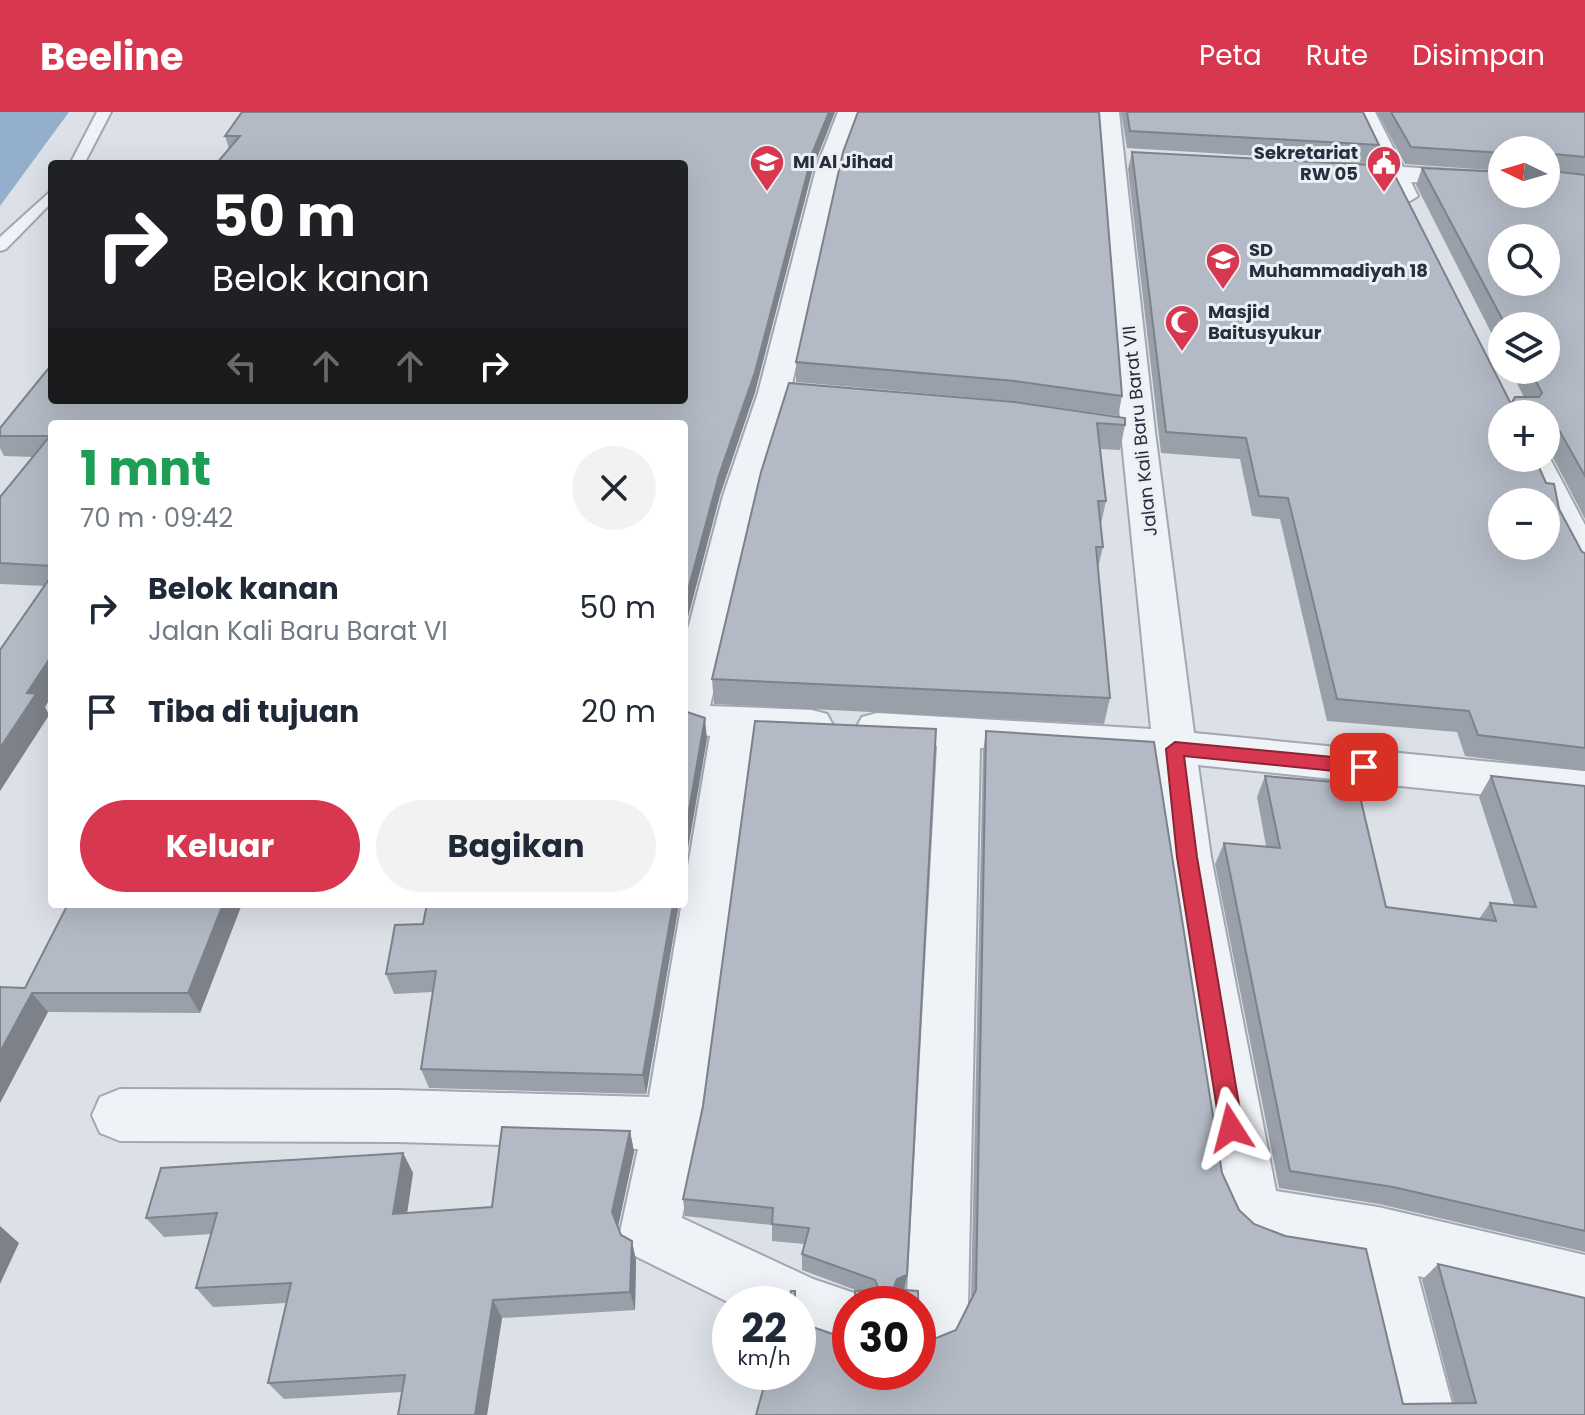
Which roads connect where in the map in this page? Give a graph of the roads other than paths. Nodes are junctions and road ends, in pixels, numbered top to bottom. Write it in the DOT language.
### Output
graph roads {
  1 [pos="104,112"];
  2 [pos="849,112"];
  3 [pos="1108,112"];
  4 [pos="1364,112"];
  5 [pos="79,160"];
  6 [pos="1315,169"];
  7 [pos="1393,174"];
  8 [pos="1488,179"];
  9 [pos="48,198"];
  10 [pos="1414,216"];
  11 [pos="0,246"];
  12 [pos="1542,472"];
  13 [pos="1585,563"];
  14 [pos="734,723"];
  15 [pos="959,732"];
  16 [pos="1175,749"];
  17 [pos="1585,788"];
  18 [pos="120,1115"];
  19 [pos="674,1124"];
  20 [pos="1378,1237"];
  21 [pos="1585,1286"];
  22 [pos="936,1308"];
  23 [pos="832,1318"];
  24 [pos="1422,1415"];
  1 -- 5 [label="lane"];
  2 -- 14 [label="street"];
  3 -- 16 [label="street, Jalan Kali Baru Barat VII"];
  4 -- 7 [label="street"];
  6 -- 7 [label="street"];
  7 -- 8 [label="street"];
  7 -- 10 [label="street"];
  9 -- 11 [label="lane"];
  12 -- 13 [label="street"];
  14 -- 15 [label="street"];
  14 -- 19 [label="street"];
  15 -- 16 [label="street"];
  15 -- 22 [label="street"];
  16 -- 17 [label="street"];
  16 -- 20 [label="street, Jalan Kali Baru Barat VII"];
  18 -- 19 [label="street"];
  19 -- 23 [label="street"];
  20 -- 21 [label="street, Jalan Kali Baru Barat VII"];
  20 -- 24 [label="street"];
}
